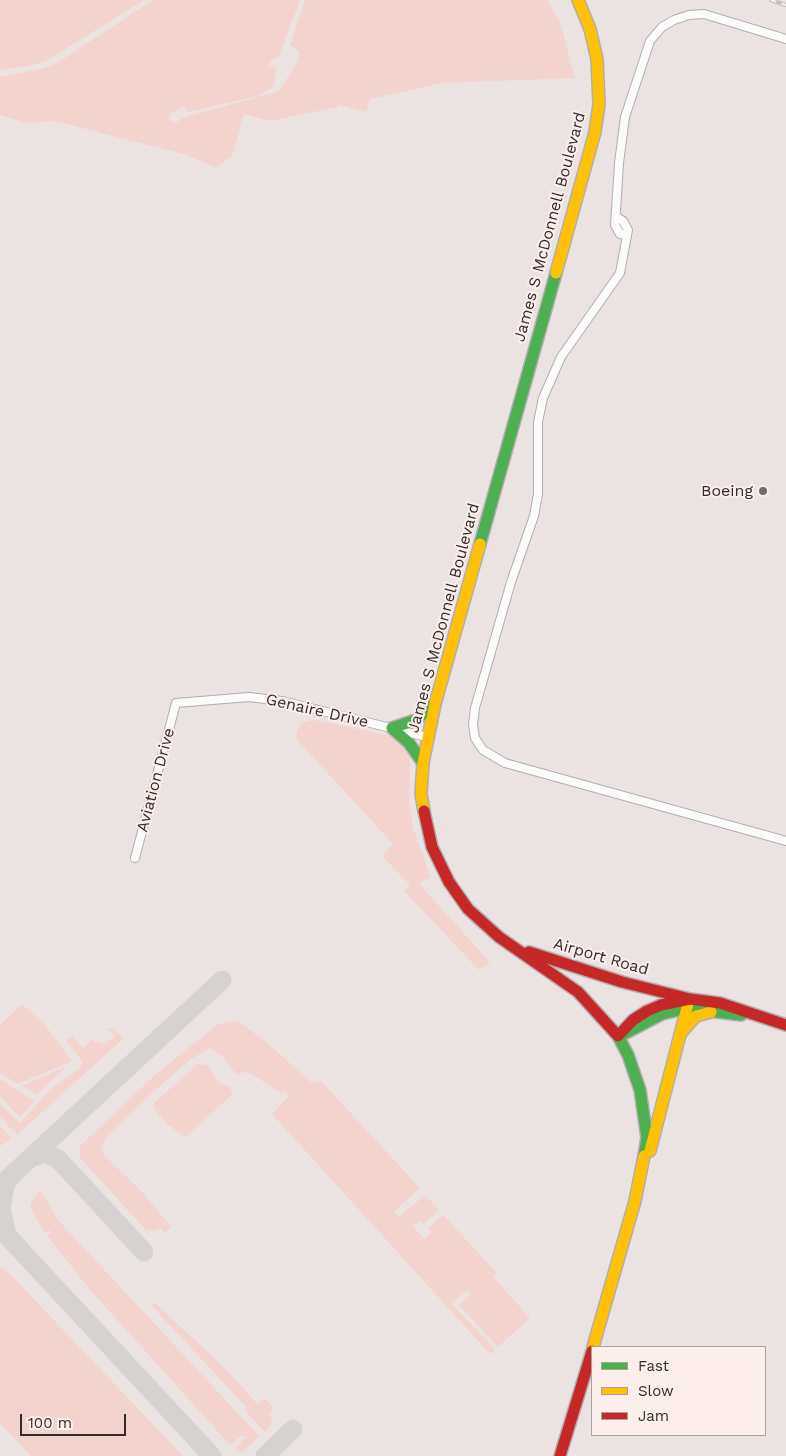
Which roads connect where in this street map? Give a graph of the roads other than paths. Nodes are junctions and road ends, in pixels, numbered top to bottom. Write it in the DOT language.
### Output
graph roads {
  1 [pos="578,0"];
  2 [pos="786,39"];
  3 [pos="176,703"];
  4 [pos="435,704"];
  5 [pos="392,728"];
  6 [pos="427,737"];
  7 [pos="423,763"];
  8 [pos="786,841"];
  9 [pos="135,858"];
  10 [pos="506,941"];
  11 [pos="688,1004"];
  12 [pos="712,1012"];
  13 [pos="755,1017"];
  14 [pos="786,1025"];
  15 [pos="682,1032"];
  16 [pos="618,1036"];
  17 [pos="642,1174"];
  18 [pos="594,1346"];
  19 [pos="591,1354"];
  20 [pos="560,1456"];
  1 -- 4 [label="main road, James S McDonnell Boulevard"];
  2 -- 8 [label="street"];
  3 -- 5 [label="street, Genaire Drive"];
  3 -- 9 [label="street, Aviation Drive"];
  4 -- 5 [label="main road"];
  4 -- 6 [label="main road, James S McDonnell Boulevard"];
  5 -- 6 [label="street, Genaire Drive"];
  5 -- 7 [label="main road"];
  6 -- 7 [label="main road, James S McDonnell Boulevard"];
  7 -- 10 [label="main road, James S McDonnell Boulevard"];
  10 -- 11 [label="main road, Airport Road"];
  10 -- 16 [label="main road, James S McDonnell Boulevard"];
  11 -- 12 [label="main road, Airport Road"];
  11 -- 13 [label="main road, Airport Road"];
  11 -- 15 [label="main road, James S McDonnell Boulevard"];
  11 -- 16 [label="main road, Airport Road"];
  12 -- 13 [label="main road, Airport Road"];
  12 -- 15 [label="main road"];
  13 -- 14 [label="main road, Airport Road"];
  15 -- 17 [label="main road, James S McDonnell Boulevard"];
  16 -- 17 [label="main road, James S McDonnell Boulevard"];
  17 -- 18 [label="main road, James S McDonnell Boulevard"];
  19 -- 20 [label="main road"];
}
